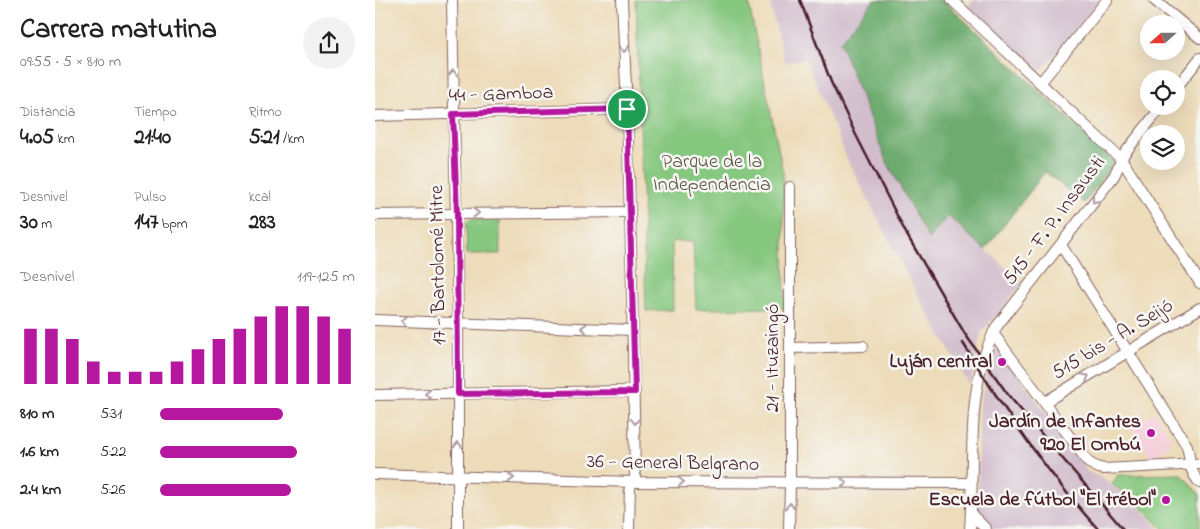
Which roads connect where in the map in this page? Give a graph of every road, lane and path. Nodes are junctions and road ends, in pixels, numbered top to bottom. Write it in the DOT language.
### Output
graph roads {
  1 [pos="452,0"];
  2 [pos="622,0"];
  3 [pos="1107,0"];
  4 [pos="1154,0"];
  5 [pos="957,2"];
  6 [pos="1200,38"];
  7 [pos="1200,58"];
  8 [pos="1185,77"];
  9 [pos="1041,82"];
  10 [pos="627,109"];
  11 [pos="453,114"];
  12 [pos="1155,115"];
  13 [pos="375,116"];
  14 [pos="1122,160"];
  15 [pos="789,187"];
  16 [pos="629,212"];
  17 [pos="457,213"];
  18 [pos="375,215"];
  19 [pos="1061,245"];
  20 [pos="1200,283"];
  21 [pos="1200,308"];
  22 [pos="375,320"];
  23 [pos="458,324"];
  24 [pos="633,330"];
  25 [pos="993,333"];
  26 [pos="863,346"];
  27 [pos="790,348"];
  28 [pos="1129,351"];
  29 [pos="635,392"];
  30 [pos="458,394"];
  31 [pos="375,395"];
  32 [pos="1045,402"];
  33 [pos="1195,464"];
  34 [pos="375,474"];
  35 [pos="458,477"];
  36 [pos="633,482"];
  37 [pos="971,482"];
  38 [pos="790,483"];
  39 [pos="1200,483"];
  40 [pos="971,514"];
  41 [pos="458,529"];
  42 [pos="629,529"];
  43 [pos="789,529"];
  44 [pos="970,529"];
  45 [pos="986,529"];
  11 -- 1 [label="street, 17 - Bartolomé Mitre, one-way"];
  2 -- 10 [label="street, one-way"];
  3 -- 9 [label="street"];
  4 -- 6 [label="street"];
  5 -- 9 [label="street"];
  7 -- 8 [label="street"];
  9 -- 14 [label="street"];
  10 -- 11 [label="street, 44 - Gamboa"];
  10 -- 16 [label="street"];
  11 -- 13 [label="street, 44 - Gamboa"];
  11 -- 17 [label="street, 17 - Bartolomé Mitre"];
  12 -- 14 [label="street, 515 - F. P. Insausti"];
  14 -- 19 [label="street, 515 - F. P. Insausti, one-way"];
  14 -- 20 [label="street"];
  15 -- 27 [label="street, 21 - Ituzaingó"];
  17 -- 16 [label="street, one-way"];
  16 -- 24 [label="street"];
  17 -- 18 [label="street"];
  17 -- 23 [label="street, 17 - Bartolomé Mitre"];
  19 -- 25 [label="street, 515 - F. P. Insausti"];
  19 -- 28 [label="street"];
  21 -- 28 [label="street, 515 bis - A. Seijó"];
  23 -- 22 [label="street, one-way"];
  24 -- 23 [label="street, one-way"];
  23 -- 30 [label="street, 17 - Bartolomé Mitre"];
  24 -- 29 [label="street"];
  25 -- 32 [label="street"];
  25 -- 37 [label="street, 515 - F. P. Insausti"];
  26 -- 27 [label="street"];
  27 -- 38 [label="street, 21 - Ituzaingó"];
  32 -- 28 [label="street, 515 bis - A. Seijó, one-way"];
  28 -- 33 [label="street"];
  29 -- 30 [label="street"];
  29 -- 36 [label="street, one-way"];
  30 -- 31 [label="street, one-way"];
  35 -- 30 [label="street, 17 - Bartolomé Mitre, one-way"];
  32 -- 33 [label="street"];
  33 -- 39 [label="street"];
  34 -- 35 [label="street, 36 - General Belgrano"];
  35 -- 36 [label="street, 36 - General Belgrano, one-way"];
  35 -- 41 [label="street, 17 - Bartolomé Mitre"];
  36 -- 38 [label="street, 36 - General Belgrano, one-way"];
  36 -- 42 [label="street"];
  38 -- 37 [label="street, 36 - General Belgrano, one-way"];
  37 -- 40 [label="street, 515 - F. P. Insausti"];
  43 -- 38 [label="street, 21 - Ituzaingó, one-way"];
  40 -- 44 [label="street, 515 - F. P. Insausti"];
  40 -- 45 [label="street"];
}
